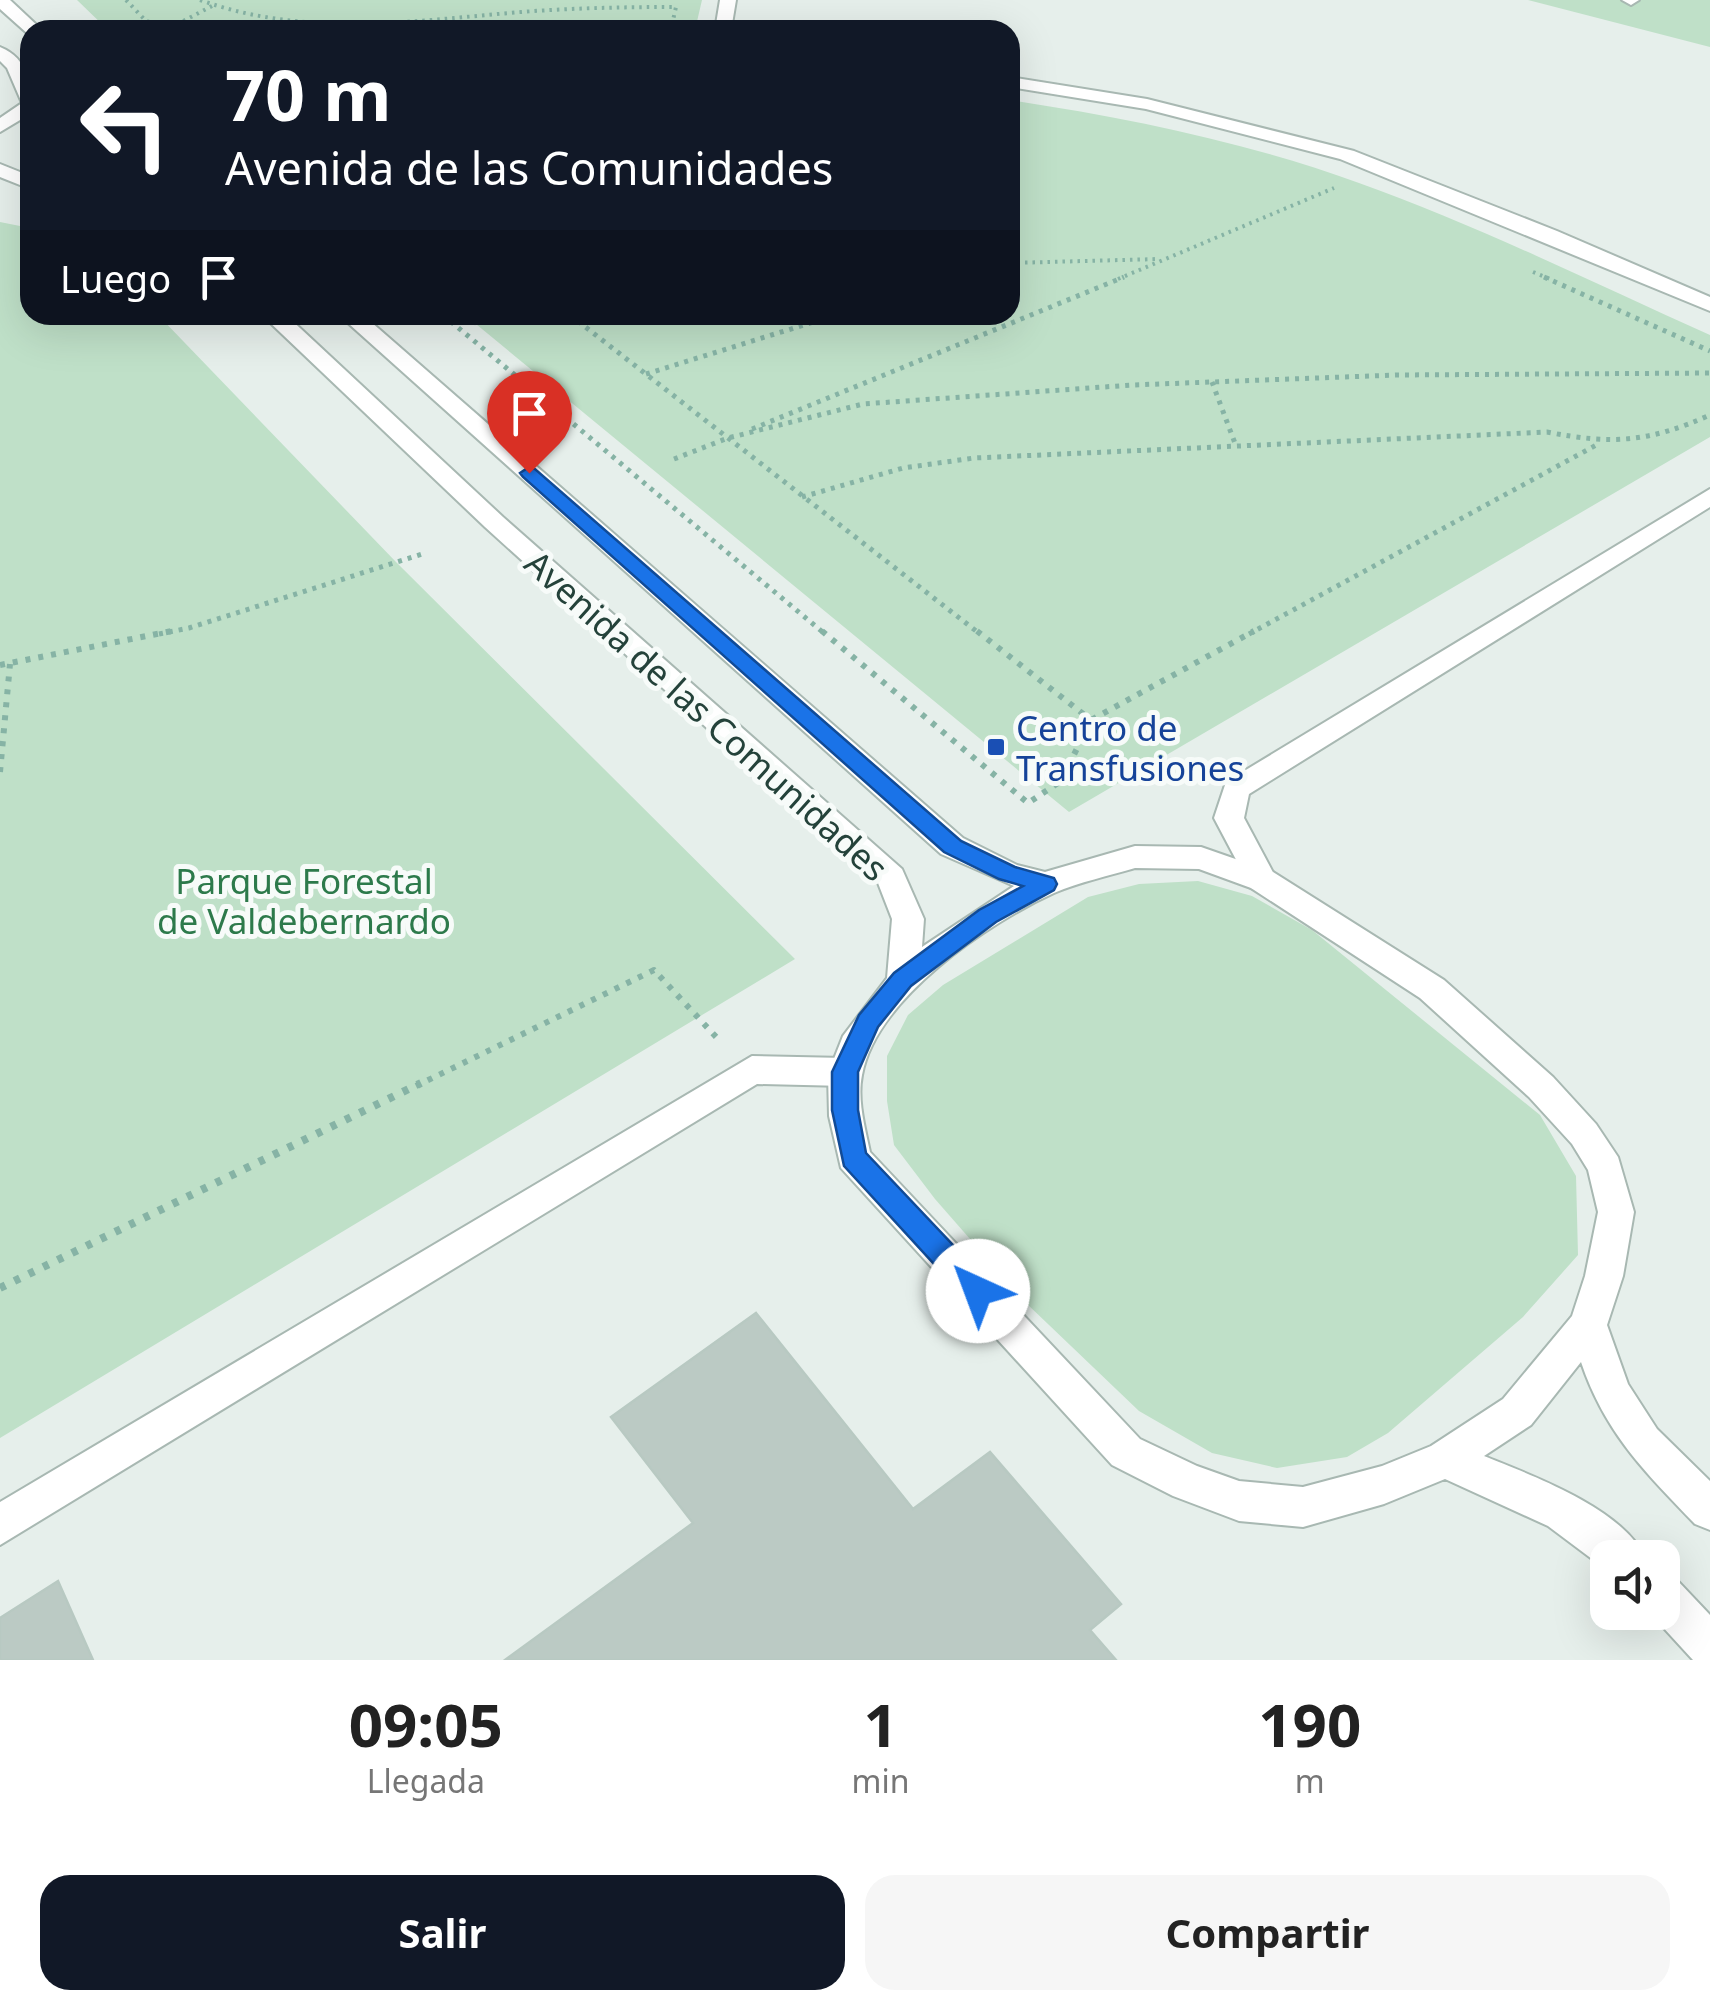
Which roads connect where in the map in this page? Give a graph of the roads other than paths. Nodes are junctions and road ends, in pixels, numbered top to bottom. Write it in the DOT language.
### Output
graph roads {
  1 [pos="0,0"];
  2 [pos="23,20"];
  3 [pos="0,52"];
  4 [pos="20,79"];
  5 [pos="1020,84"];
  6 [pos="1710,306"];
  7 [pos="284,325"];
  8 [pos="361,325"];
  9 [pos="1710,496"];
  10 [pos="1262,880"];
  11 [pos="1046,884"];
  12 [pos="903,979"];
  13 [pos="845,1072"];
  14 [pos="1588,1325"];
  15 [pos="1446,1459"];
  16 [pos="1710,1510"];
  17 [pos="0,1525"];
  18 [pos="1606,1540"];
  19 [pos="1680,1615"];
  20 [pos="1710,1647"];
  1 -- 2 [label="street"];
  3 -- 4 [label="street"];
  5 -- 6 [label="street"];
  7 -- 12 [label="street, Avenida de las Comunidades"];
  8 -- 11 [label="street, Avenida de las Comunidades"];
  9 -- 10 [label="street"];
  10 -- 11 [label="street"];
  10 -- 14 [label="street"];
  11 -- 12 [label="street"];
  12 -- 13 [label="street"];
  13 -- 15 [label="street"];
  13 -- 17 [label="street"];
  14 -- 15 [label="street"];
  14 -- 16 [label="street"];
  15 -- 18 [label="street"];
  19 -- 20 [label="street"];
}
